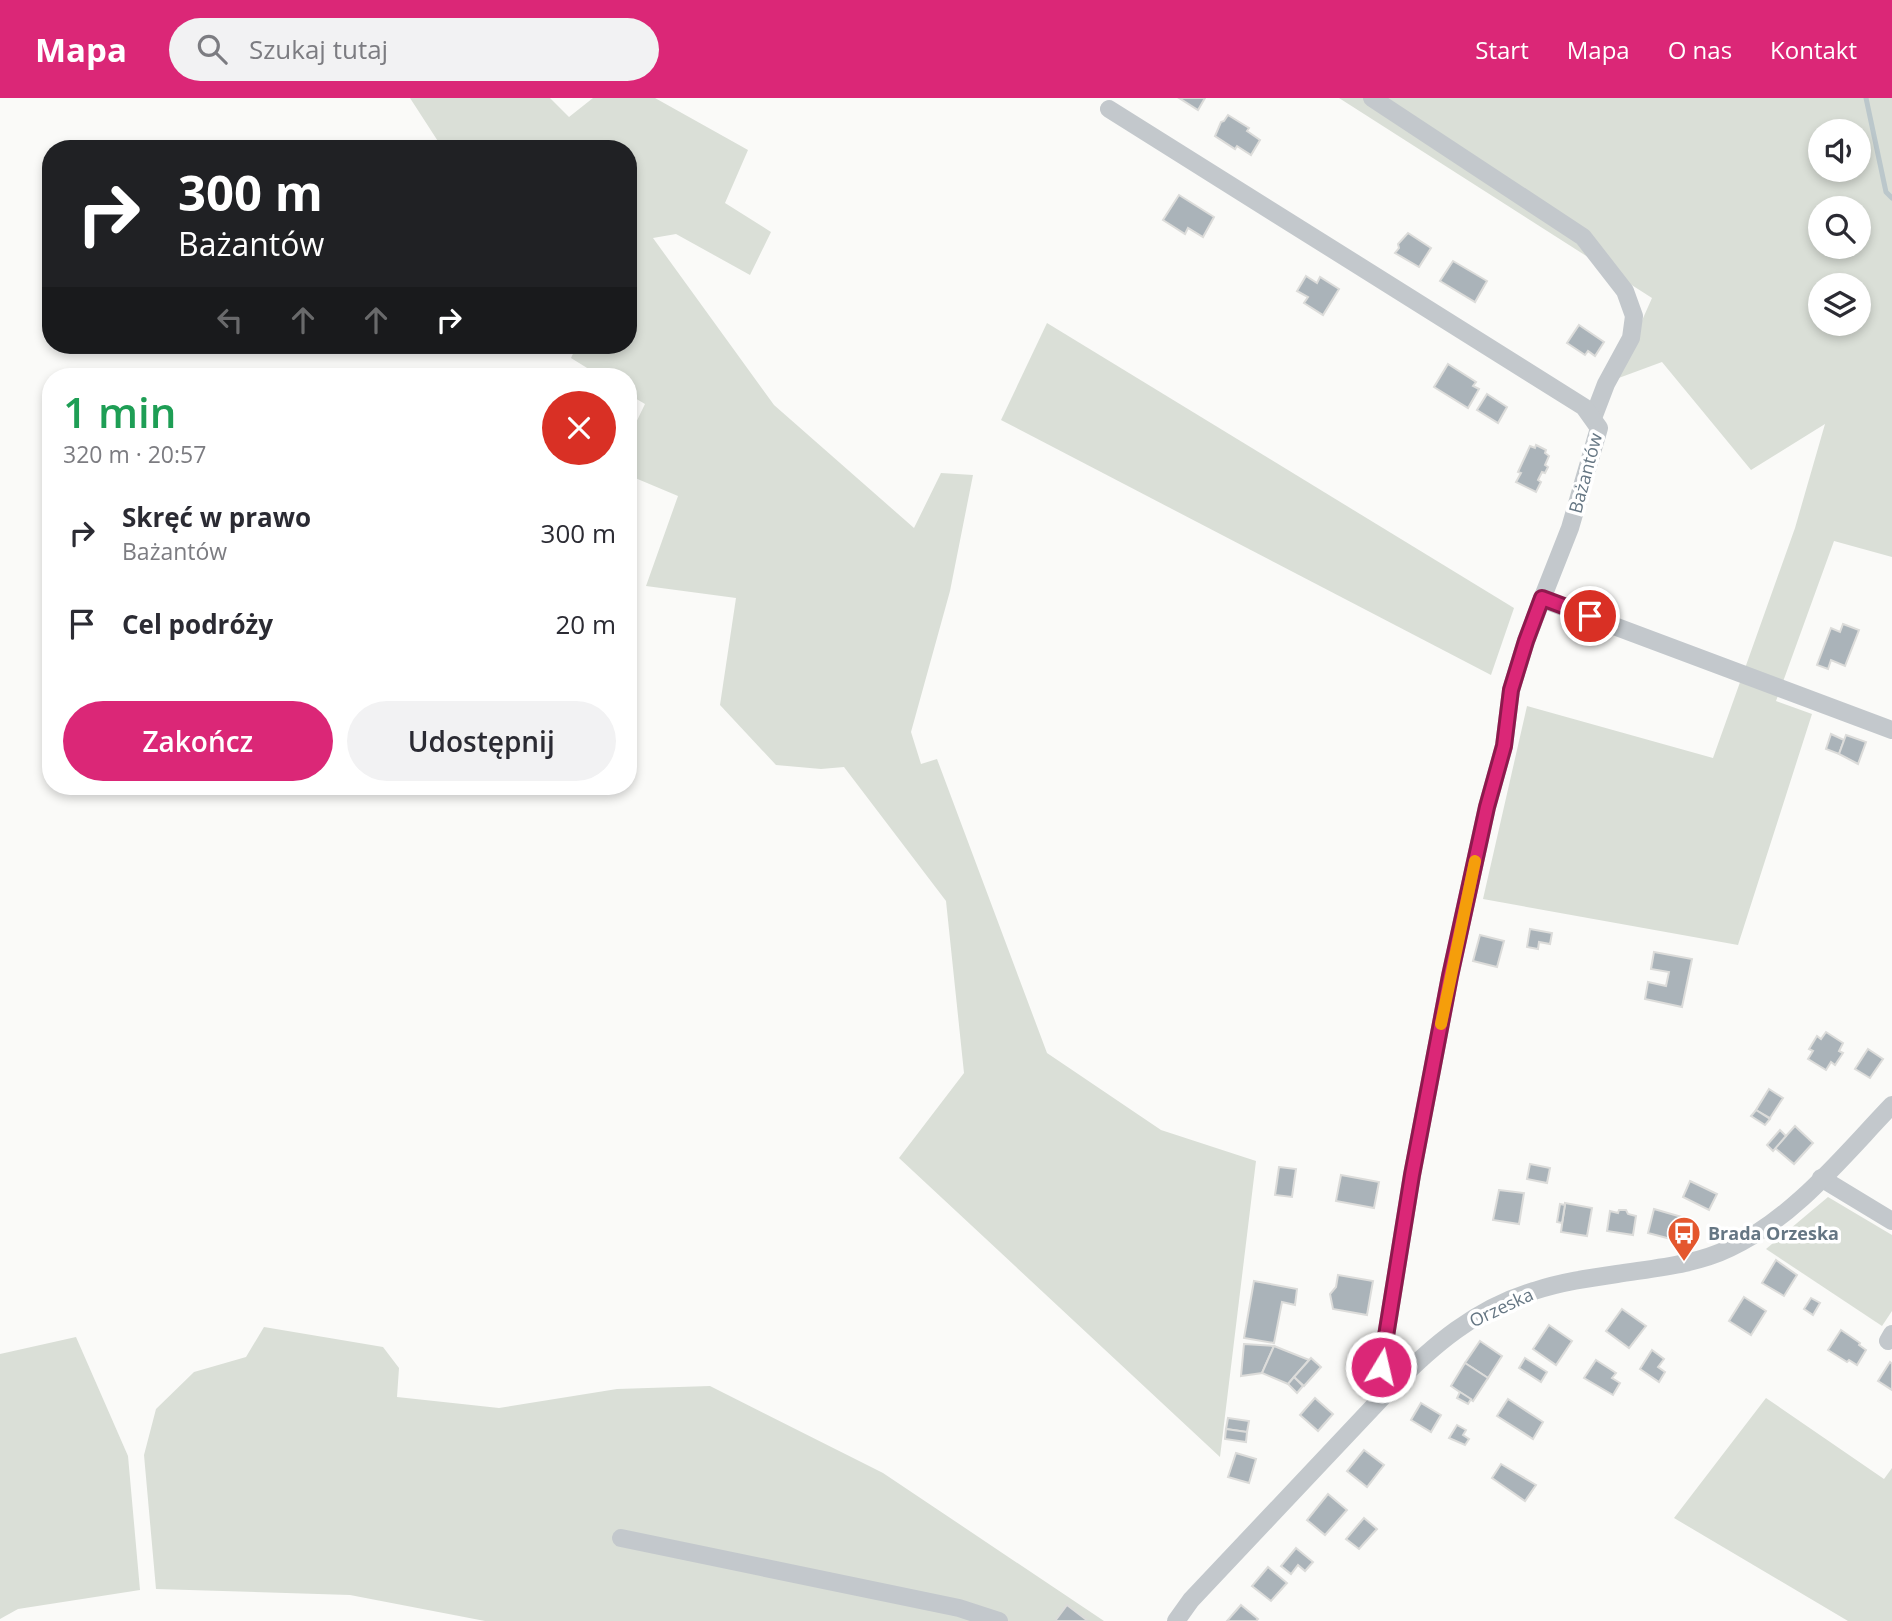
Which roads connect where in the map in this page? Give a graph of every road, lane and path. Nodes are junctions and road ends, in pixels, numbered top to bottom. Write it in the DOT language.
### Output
graph roads {
  1 [pos="1372,98"];
  2 [pos="1108,109"];
  3 [pos="1592,418"];
  4 [pos="1542,598"];
  5 [pos="1892,730"];
  6 [pos="1892,1105"];
  7 [pos="1821,1178"];
  8 [pos="1892,1221"];
  9 [pos="1391,1388"];
  10 [pos="621,1538"];
  11 [pos="999,1621"];
  12 [pos="1176,1621"];
  1 -- 3 [label="street"];
  2 -- 3 [label="street, Bażantów"];
  3 -- 4 [label="street, Bażantów"];
  4 -- 5 [label="street"];
  4 -- 9 [label="street, Bażantów"];
  6 -- 7 [label="street, Orzeska"];
  7 -- 8 [label="street"];
  7 -- 9 [label="street, Orzeska"];
  9 -- 12 [label="street, Orzeska"];
  10 -- 11 [label="street"];
}
